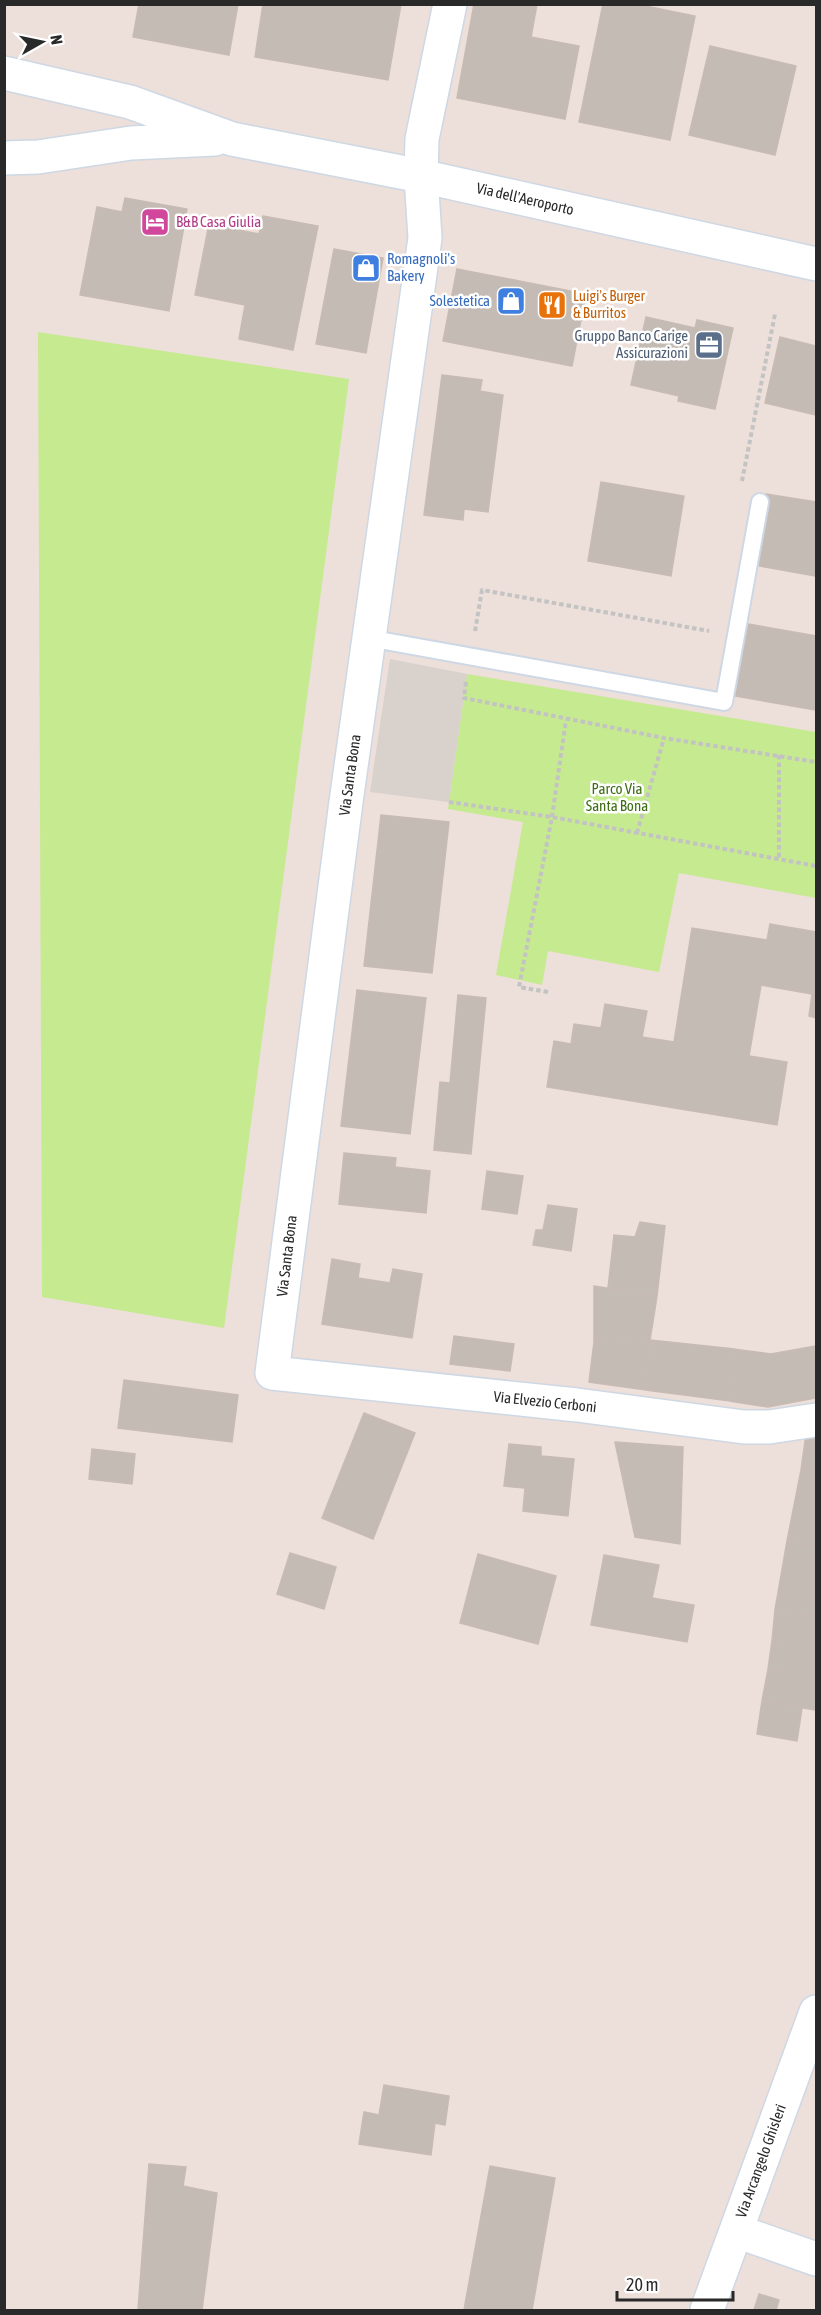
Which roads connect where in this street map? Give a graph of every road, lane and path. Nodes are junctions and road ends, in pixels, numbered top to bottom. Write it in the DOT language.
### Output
graph roads {
  1 [pos="450,4"];
  2 [pos="4,73"];
  3 [pos="232,139"];
  4 [pos="4,158"];
  5 [pos="421,176"];
  6 [pos="816,264"];
  7 [pos="774,314"];
  8 [pos="740,491"];
  9 [pos="760,502"];
  10 [pos="712,632"];
  11 [pos="368,638"];
  12 [pos="470,656"];
  13 [pos="566,720"];
  14 [pos="664,738"];
  15 [pos="779,755"];
  16 [pos="816,762"];
  17 [pos="449,802"];
  18 [pos="552,817"];
  19 [pos="637,833"];
  20 [pos="780,860"];
  21 [pos="816,866"];
  22 [pos="548,992"];
  23 [pos="272,1373"];
  24 [pos="816,1420"];
  25 [pos="816,2012"];
  26 [pos="736,2231"];
  27 [pos="816,2259"];
  28 [pos="707,2310"];
  1 -- 5 [label="street, Via Santa Bona"];
  2 -- 3 [label="street, Via dell'Aeroporto"];
  3 -- 4 [label="street, Via dell'Aeroporto"];
  3 -- 5 [label="street, Via dell'Aeroporto"];
  5 -- 6 [label="street, Via dell'Aeroporto"];
  5 -- 11 [label="street, Via Santa Bona"];
  7 -- 8 [label="path"];
  9 -- 12 [label="lane"];
  10 -- 12 [label="path"];
  11 -- 12 [label="lane"];
  11 -- 23 [label="street, Via Santa Bona"];
  12 -- 13 [label="path"];
  13 -- 14 [label="path"];
  13 -- 18 [label="path"];
  14 -- 15 [label="path"];
  14 -- 19 [label="path"];
  15 -- 16 [label="path"];
  15 -- 20 [label="path"];
  17 -- 18 [label="path"];
  18 -- 19 [label="path"];
  18 -- 22 [label="path"];
  19 -- 20 [label="path"];
  20 -- 21 [label="path"];
  23 -- 24 [label="street, Via Elvezio Cerboni"];
  25 -- 26 [label="street, Via Arcangelo Ghisleri"];
  26 -- 27 [label="street"];
  26 -- 28 [label="street, Via Arcangelo Ghisleri"];
}
